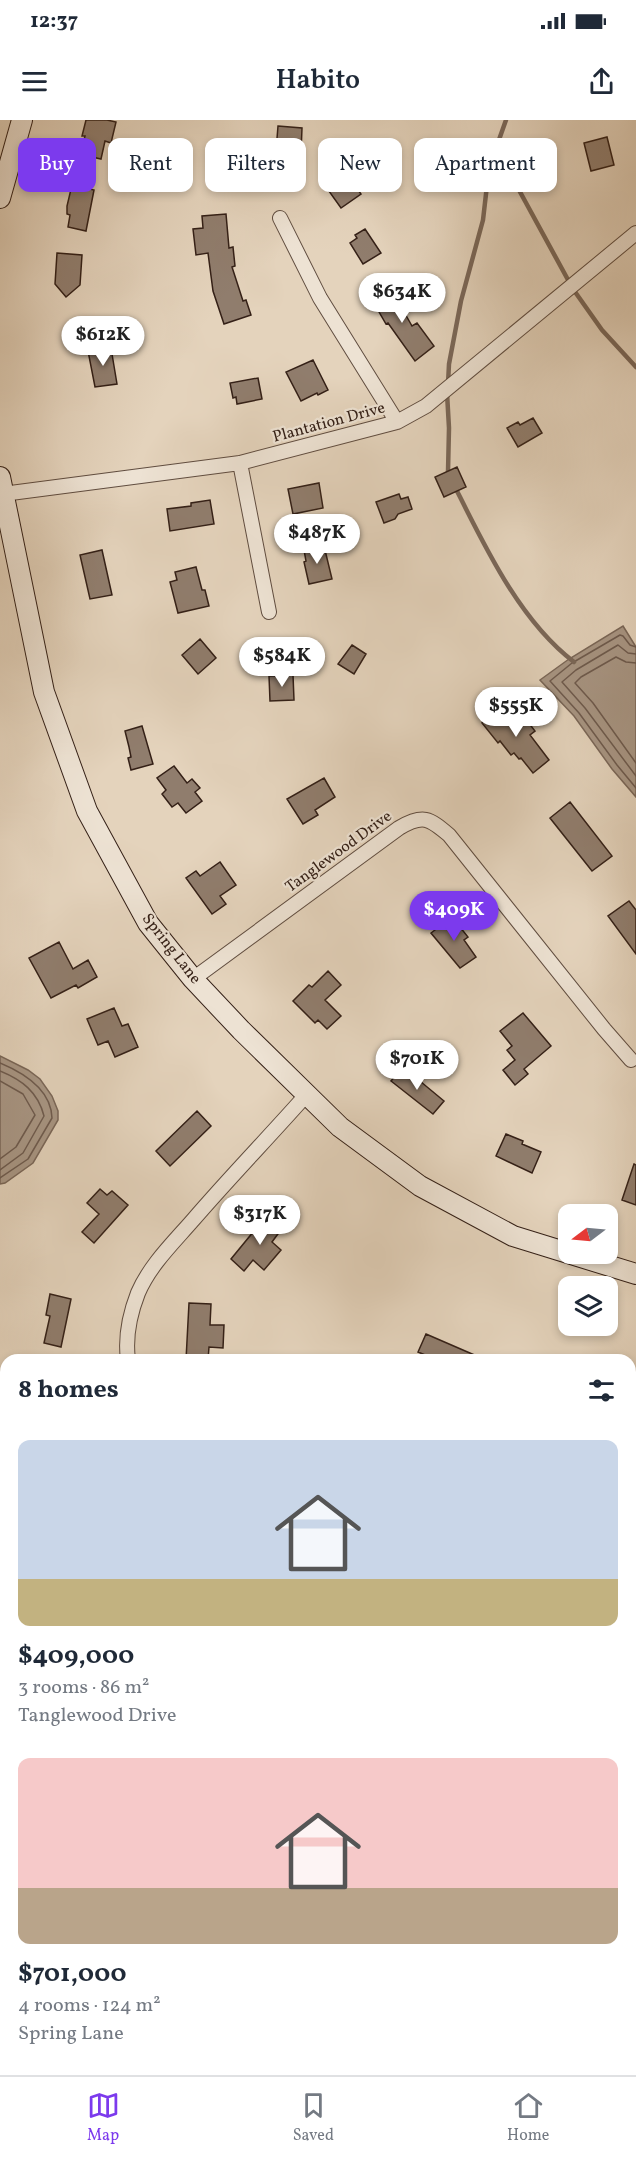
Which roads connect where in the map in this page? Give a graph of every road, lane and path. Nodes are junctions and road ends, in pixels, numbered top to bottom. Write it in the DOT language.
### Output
graph roads {
  1 [pos="22,120"];
  2 [pos="0,198"];
  3 [pos="280,218"];
  4 [pos="636,233"];
  5 [pos="397,422"];
  6 [pos="240,463"];
  7 [pos="1,485"];
  8 [pos="269,612"];
  9 [pos="193,979"];
  10 [pos="634,1061"];
  11 [pos="307,1094"];
  12 [pos="558,1250"];
  13 [pos="603,1264"];
  14 [pos="636,1274"];
  15 [pos="128,1354"];
  1 -- 2 [label="street"];
  3 -- 5 [label="street"];
  4 -- 5 [label="street, Plantation Drive"];
  5 -- 6 [label="street, Plantation Drive"];
  6 -- 7 [label="street, Plantation Drive"];
  6 -- 8 [label="street"];
  7 -- 9 [label="street, Spring Lane"];
  9 -- 10 [label="street, Tanglewood Drive"];
  9 -- 11 [label="street, Spring Lane"];
  11 -- 12 [label="street, Spring Lane"];
  11 -- 15 [label="street"];
  13 -- 14 [label="street, Spring Lane"];
}
